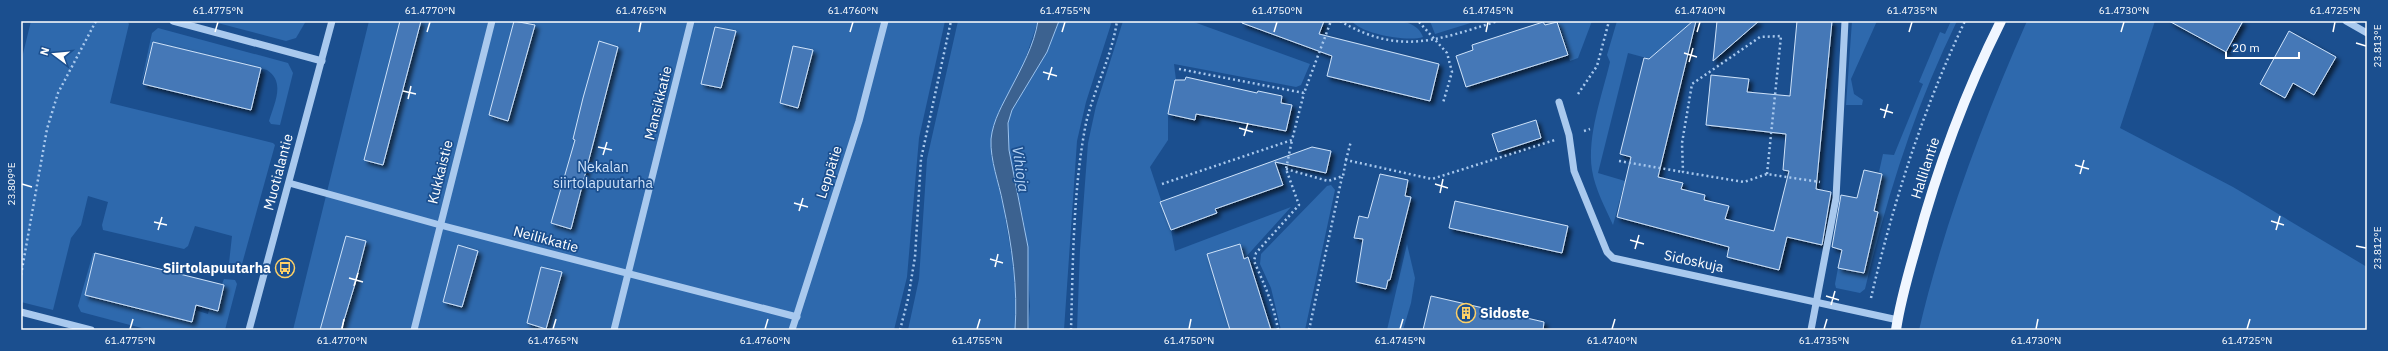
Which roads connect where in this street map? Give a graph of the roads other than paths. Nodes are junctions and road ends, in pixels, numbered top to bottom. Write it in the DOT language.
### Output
graph roads {
  1 [pos="173,21"];
  2 [pos="332,21"];
  3 [pos="492,21"];
  4 [pos="691,21"];
  5 [pos="885,21"];
  6 [pos="1845,21"];
  7 [pos="2001,21"];
  8 [pos="2346,21"];
  9 [pos="2367,33"];
  10 [pos="322,61"];
  11 [pos="1559,102"];
  12 [pos="289,183"];
  13 [pos="440,225"];
  14 [pos="628,274"];
  15 [pos="1815,301"];
  16 [pos="21,312"];
  17 [pos="797,317"];
  18 [pos="1897,325"];
  19 [pos="91,330"];
  20 [pos="250,330"];
  21 [pos="414,330"];
  22 [pos="614,330"];
  23 [pos="792,330"];
  24 [pos="1811,330"];
  1 -- 10 [label="street"];
  2 -- 10 [label="street, Muotialantie"];
  3 -- 13 [label="street, Kukkaistie"];
  4 -- 14 [label="street, Mansikkatie"];
  5 -- 17 [label="street, Leppätie"];
  6 -- 15 [label="street"];
  7 -- 18 [label="main road, Hallilantie"];
  8 -- 9 [label="street"];
  10 -- 12 [label="street, Muotialantie"];
  11 -- 15 [label="street, Sidoskuja"];
  12 -- 13 [label="street, Neilikkatie"];
  12 -- 20 [label="street, Muotialantie"];
  13 -- 14 [label="street, Neilikkatie"];
  13 -- 21 [label="street, Kukkaistie"];
  14 -- 17 [label="street, Neilikkatie"];
  14 -- 22 [label="street, Mansikkatie"];
  15 -- 18 [label="street, Sidoskuja"];
  15 -- 24 [label="street"];
  16 -- 19 [label="street"];
  17 -- 23 [label="street, Leppätie"];
}
